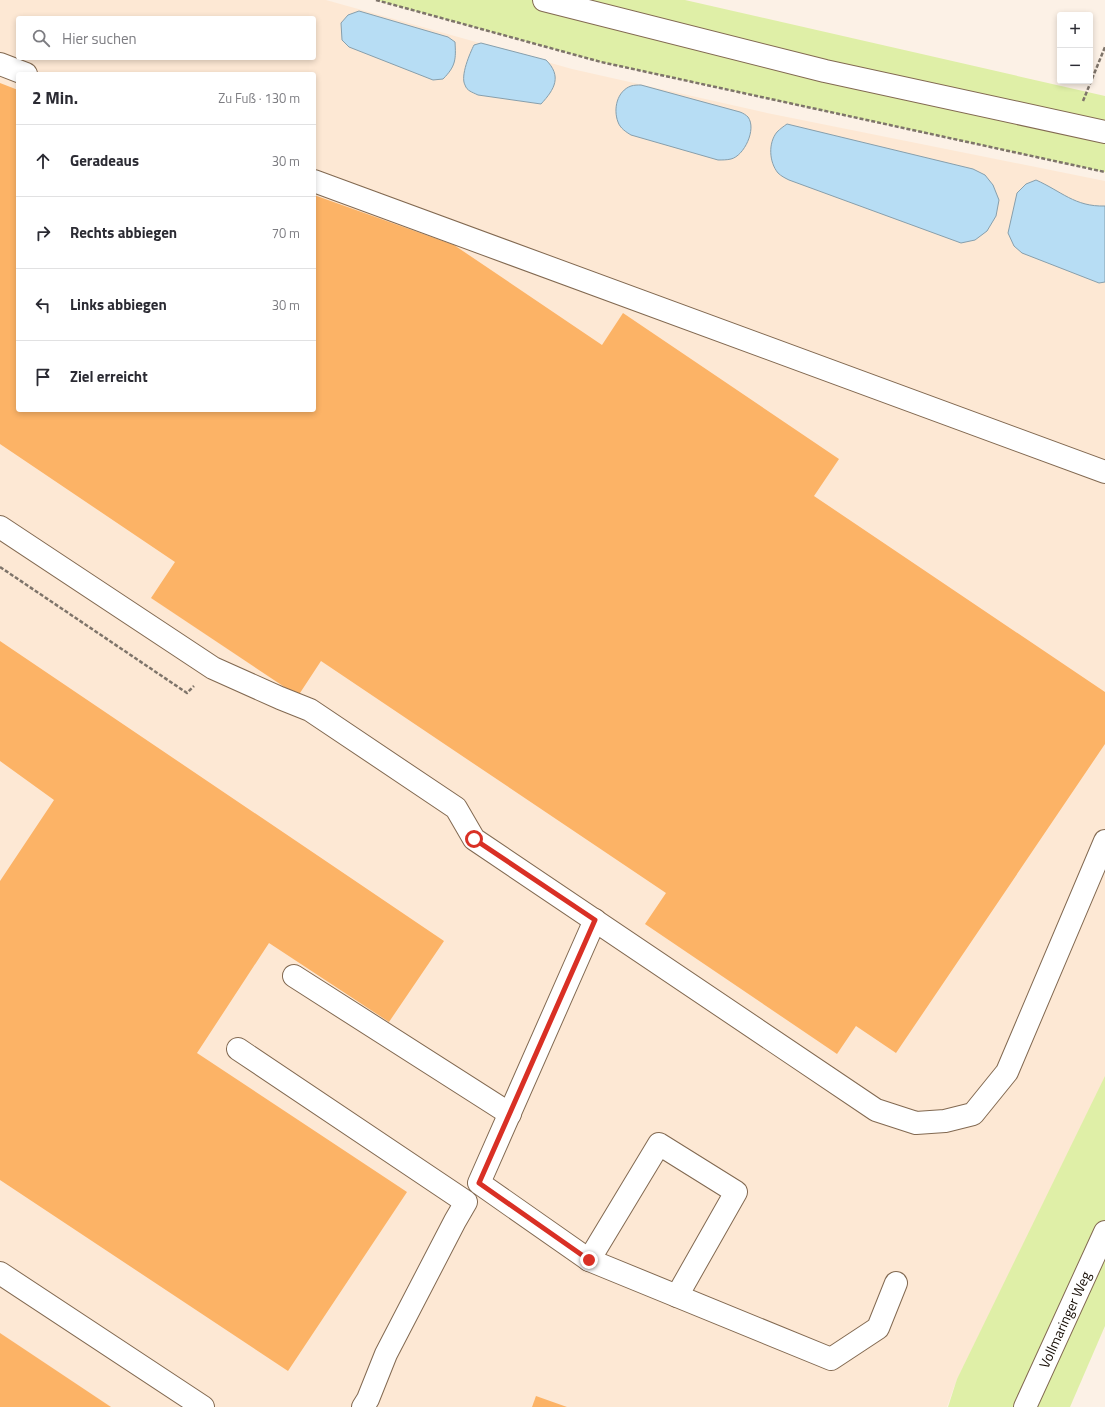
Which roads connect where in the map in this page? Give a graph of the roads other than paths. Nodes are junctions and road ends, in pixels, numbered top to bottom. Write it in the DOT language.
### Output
graph roads {
  1 [pos="544,0"];
  2 [pos="0,64"];
  3 [pos="21,72"];
  4 [pos="1105,132"];
  5 [pos="316,182"];
  6 [pos="1105,472"];
  7 [pos="0,527"];
  8 [pos="1105,841"];
  9 [pos="595,920"];
  10 [pos="294,976"];
  11 [pos="238,1049"];
  12 [pos="510,1114"];
  13 [pos="479,1183"];
  14 [pos="466,1202"];
  15 [pos="1105,1232"];
  16 [pos="589,1260"];
  17 [pos="0,1273"];
  18 [pos="896,1283"];
  19 [pos="678,1296"];
  20 [pos="202,1407"];
  21 [pos="363,1407"];
  22 [pos="1025,1407"];
  1 -- 4 [label="street"];
  2 -- 3 [label="street"];
  5 -- 6 [label="street"];
  7 -- 9 [label="street"];
  8 -- 9 [label="street"];
  9 -- 12 [label="street"];
  10 -- 12 [label="street"];
  11 -- 14 [label="street"];
  12 -- 13 [label="street"];
  13 -- 14 [label="street"];
  13 -- 16 [label="street"];
  14 -- 21 [label="street"];
  15 -- 22 [label="street, Vollmaringer Weg"];
  16 -- 19 [label="street"];
  16 -- 19 [label="street"];
  17 -- 20 [label="street"];
  18 -- 19 [label="street"];
}
